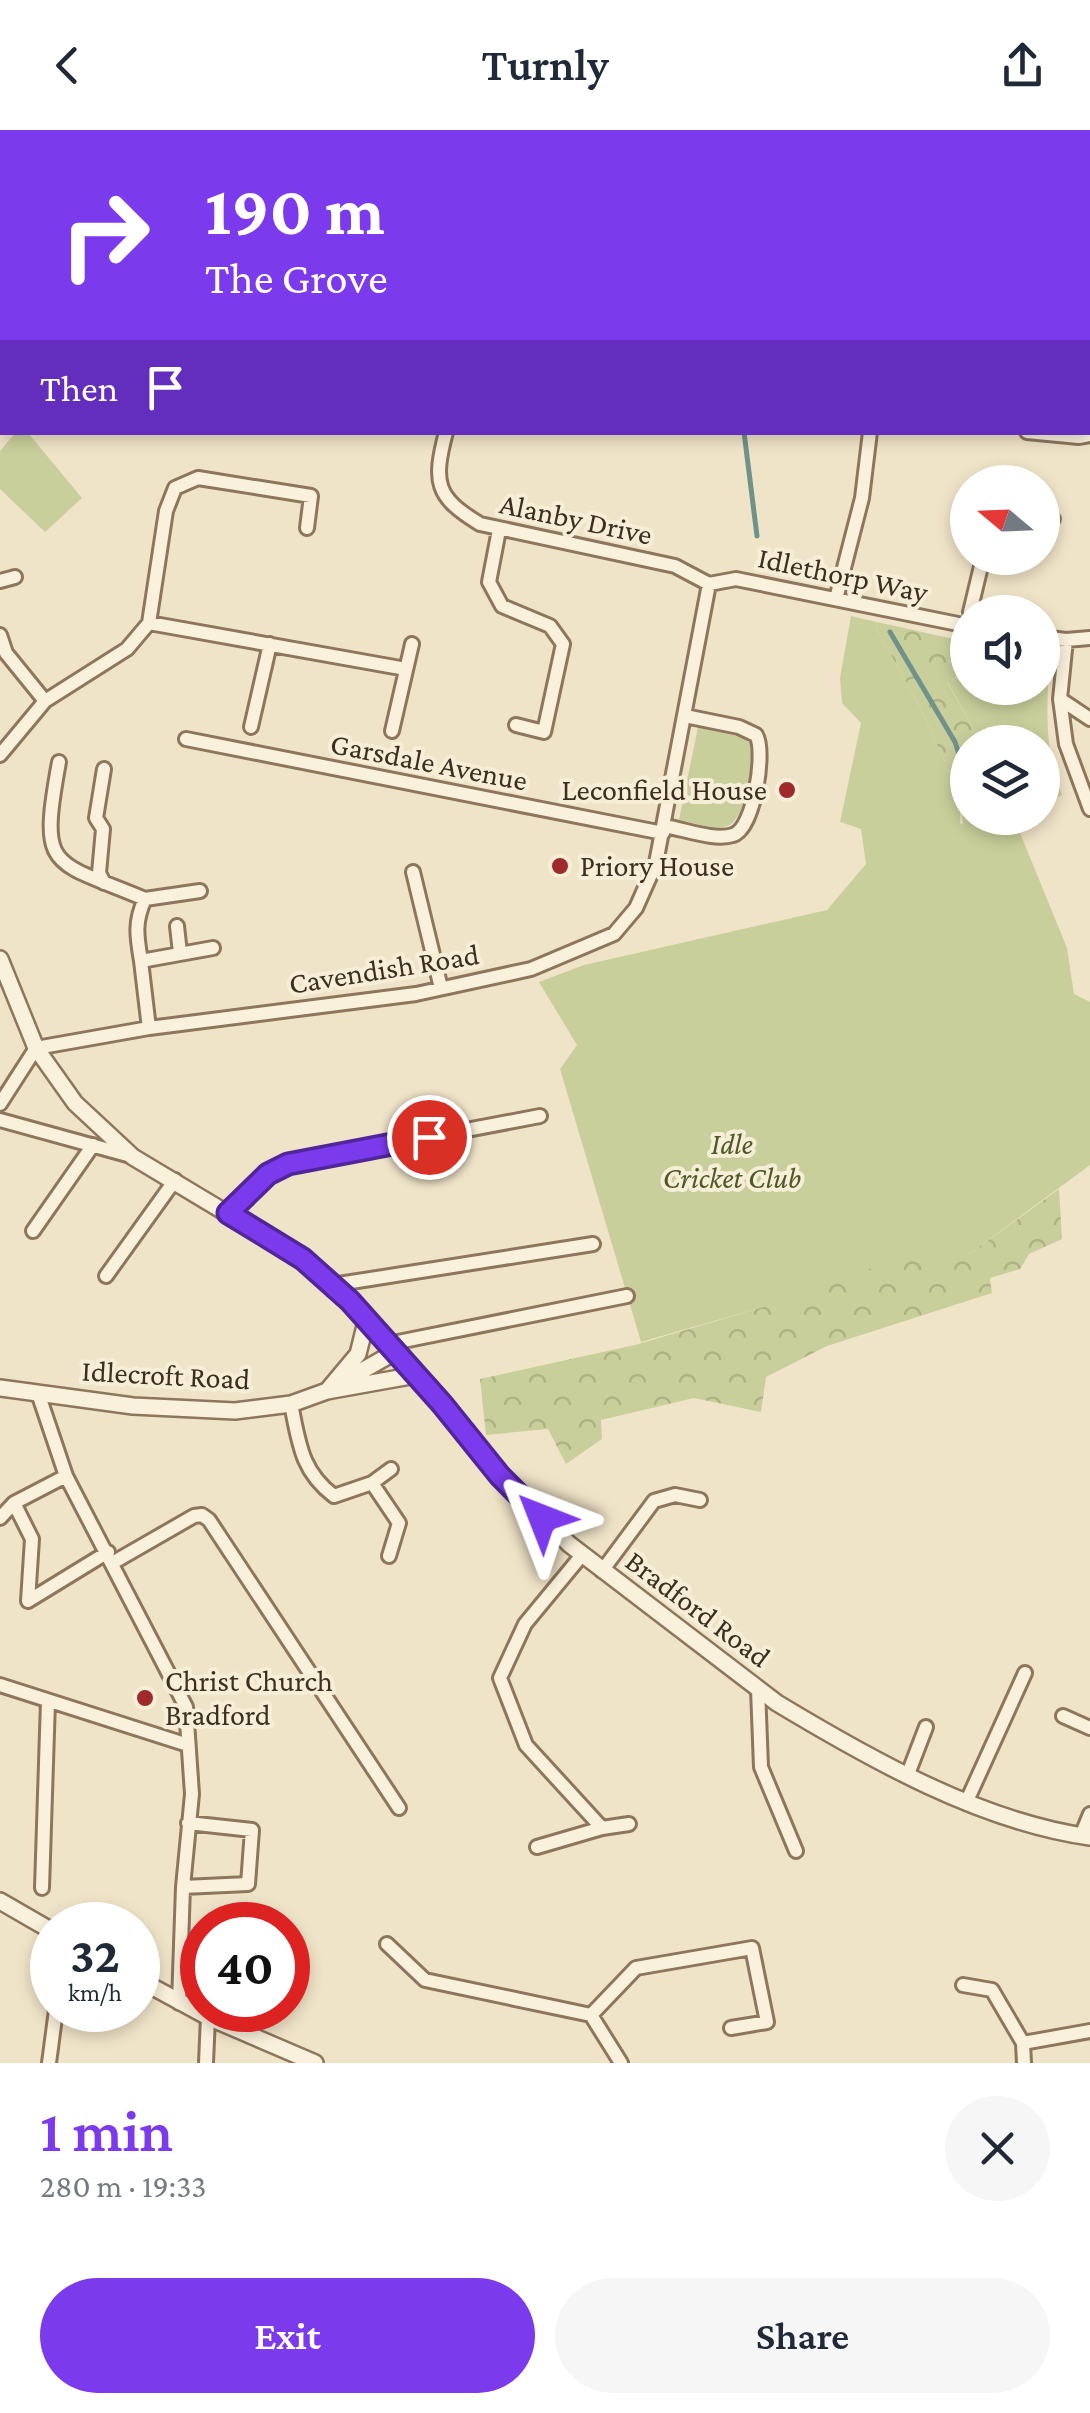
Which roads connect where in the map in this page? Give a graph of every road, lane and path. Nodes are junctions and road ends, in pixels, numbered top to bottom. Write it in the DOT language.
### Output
graph roads {
  1 [pos="445,435"];
  2 [pos="870,435"];
  3 [pos="1052,435"];
  4 [pos="1090,435"];
  5 [pos="307,528"];
  6 [pos="499,530"];
  7 [pos="16,577"];
  8 [pos="0,582"];
  9 [pos="709,584"];
  10 [pos="836,599"];
  11 [pos="950,622"];
  12 [pos="149,623"];
  13 [pos="0,634"];
  14 [pos="1090,638"];
  15 [pos="1060,639"];
  16 [pos="1066,640"];
  17 [pos="270,644"];
  18 [pos="412,644"];
  19 [pos="406,669"];
  20 [pos="1060,700"];
  21 [pos="46,701"];
  22 [pos="684,716"];
  23 [pos="1090,718"];
  24 [pos="516,725"];
  25 [pos="251,727"];
  26 [pos="392,730"];
  27 [pos="186,739"];
  28 [pos="0,755"];
  29 [pos="59,762"];
  30 [pos="104,769"];
  31 [pos="1090,808"];
  32 [pos="663,830"];
  33 [pos="413,872"];
  34 [pos="104,883"];
  35 [pos="200,891"];
  36 [pos="144,899"];
  37 [pos="177,926"];
  38 [pos="213,948"];
  39 [pos="180,953"];
  40 [pos="0,958"];
  41 [pos="142,961"];
  42 [pos="440,988"];
  43 [pos="149,1028"];
  44 [pos="36,1048"];
  45 [pos="0,1104"];
  46 [pos="540,1116"];
  47 [pos="0,1120"];
  48 [pos="93,1145"];
  49 [pos="133,1157"];
  50 [pos="176,1180"];
  51 [pos="228,1213"];
  52 [pos="33,1231"];
  53 [pos="593,1244"];
  54 [pos="106,1276"];
  55 [pos="332,1284"];
  56 [pos="627,1296"];
  57 [pos="366,1318"];
  58 [pos="392,1348"];
  59 [pos="416,1375"];
  60 [pos="0,1388"];
  61 [pos="327,1391"];
  62 [pos="38,1393"];
  63 [pos="291,1404"];
  64 [pos="391,1469"];
  65 [pos="66,1476"];
  66 [pos="372,1483"];
  67 [pos="700,1500"];
  68 [pos="14,1503"];
  69 [pos="0,1518"];
  70 [pos="389,1556"];
  71 [pos="582,1556"];
  72 [pos="111,1557"];
  73 [pos="602,1572"];
  74 [pos="1025,1673"];
  75 [pos="0,1685"];
  76 [pos="758,1689"];
  77 [pos="48,1701"];
  78 [pos="1063,1716"];
  79 [pos="926,1727"];
  80 [pos="1090,1728"];
  81 [pos="188,1745"];
  82 [pos="908,1774"];
  83 [pos="966,1802"];
  84 [pos="399,1808"];
  85 [pos="1090,1814"];
  86 [pos="188,1823"];
  87 [pos="629,1824"];
  88 [pos="602,1828"];
  89 [pos="1085,1837"];
  90 [pos="538,1847"];
  91 [pos="796,1851"];
  92 [pos="183,1887"];
  93 [pos="42,1888"];
  94 [pos="0,1901"];
  95 [pos="30,1918"];
  96 [pos="387,1944"];
  97 [pos="963,1985"];
  98 [pos="160,1992"];
  99 [pos="179,2003"];
  100 [pos="591,2014"];
  101 [pos="731,2028"];
  102 [pos="1090,2031"];
  103 [pos="53,2032"];
  104 [pos="207,2032"];
  105 [pos="243,2032"];
  106 [pos="1023,2043"];
  107 [pos="49,2063"];
  108 [pos="206,2063"];
  109 [pos="315,2063"];
  110 [pos="621,2063"];
  111 [pos="1024,2063"];
  1 -- 6 [label="street, Alanby Drive"];
  2 -- 10 [label="street"];
  3 -- 4 [label="street"];
  5 -- 12 [label="street"];
  6 -- 9 [label="street, Alanby Drive"];
  6 -- 24 [label="street"];
  7 -- 8 [label="street"];
  9 -- 10 [label="street, Idlethorp Way"];
  9 -- 22 [label="street, Cavendish Road"];
  10 -- 11 [label="street, Idlethorp Way"];
  12 -- 17 [label="street"];
  12 -- 21 [label="street"];
  13 -- 21 [label="street"];
  14 -- 16 [label="street"];
  15 -- 16 [label="street"];
  16 -- 20 [label="street"];
  17 -- 19 [label="street"];
  17 -- 25 [label="street"];
  18 -- 19 [label="street"];
  19 -- 26 [label="street"];
  20 -- 23 [label="street"];
  20 -- 31 [label="street"];
  21 -- 28 [label="street"];
  22 -- 32 [label="street, Cavendish Road"];
  22 -- 32 [label="street"];
  27 -- 32 [label="street, Garsdale Avenue"];
  29 -- 34 [label="street"];
  30 -- 34 [label="street"];
  32 -- 42 [label="street, Cavendish Road"];
  33 -- 42 [label="street"];
  34 -- 36 [label="street"];
  35 -- 36 [label="street"];
  36 -- 41 [label="street"];
  37 -- 39 [label="street"];
  38 -- 39 [label="street"];
  39 -- 41 [label="street"];
  40 -- 44 [label="street"];
  41 -- 43 [label="street"];
  42 -- 43 [label="street, Cavendish Road"];
  43 -- 44 [label="street, Cavendish Road"];
  44 -- 45 [label="street"];
  44 -- 49 [label="street"];
  46 -- 51 [label="street"];
  47 -- 48 [label="street, Bradford Road"];
  48 -- 49 [label="street, Bradford Road"];
  48 -- 52 [label="street"];
  49 -- 50 [label="street, Bradford Road"];
  50 -- 51 [label="street, Bradford Road"];
  50 -- 54 [label="street"];
  51 -- 55 [label="street, Bradford Road"];
  53 -- 55 [label="street"];
  55 -- 57 [label="street, Bradford Road"];
  56 -- 58 [label="street"];
  57 -- 58 [label="street, Bradford Road"];
  57 -- 61 [label="street"];
  58 -- 59 [label="street, Bradford Road"];
  58 -- 61 [label="street, Idlecroft Road"];
  59 -- 61 [label="street, Idlecroft Road"];
  59 -- 71 [label="street, Bradford Road"];
  60 -- 62 [label="street, Idlecroft Road"];
  61 -- 63 [label="street, Idlecroft Road"];
  62 -- 63 [label="street, Idlecroft Road"];
  62 -- 65 [label="street"];
  63 -- 66 [label="street"];
  64 -- 66 [label="street"];
  65 -- 68 [label="street"];
  65 -- 72 [label="street"];
  66 -- 70 [label="street"];
  67 -- 73 [label="street"];
  68 -- 69 [label="street"];
  68 -- 72 [label="street"];
  71 -- 73 [label="street, Bradford Road"];
  71 -- 88 [label="street"];
  72 -- 81 [label="street"];
  72 -- 84 [label="street"];
  73 -- 76 [label="street, Bradford Road"];
  74 -- 83 [label="street"];
  75 -- 77 [label="street"];
  76 -- 82 [label="street, Bradford Road"];
  76 -- 91 [label="street"];
  77 -- 81 [label="street"];
  77 -- 93 [label="street"];
  78 -- 80 [label="street"];
  79 -- 82 [label="street"];
  81 -- 86 [label="street"];
  82 -- 83 [label="street, Bradford Road"];
  83 -- 89 [label="street, Bradford Road"];
  85 -- 89 [label="street"];
  86 -- 92 [label="street"];
  86 -- 92 [label="street"];
  87 -- 88 [label="street"];
  88 -- 90 [label="street"];
  92 -- 99 [label="street"];
  94 -- 95 [label="street"];
  96 -- 100 [label="street"];
  97 -- 106 [label="street"];
  98 -- 99 [label="street"];
  100 -- 101 [label="street"];
  100 -- 110 [label="street"];
  102 -- 106 [label="street"];
  103 -- 107 [label="street"];
  104 -- 108 [label="street"];
  105 -- 109 [label="street"];
  106 -- 111 [label="street"];
}
